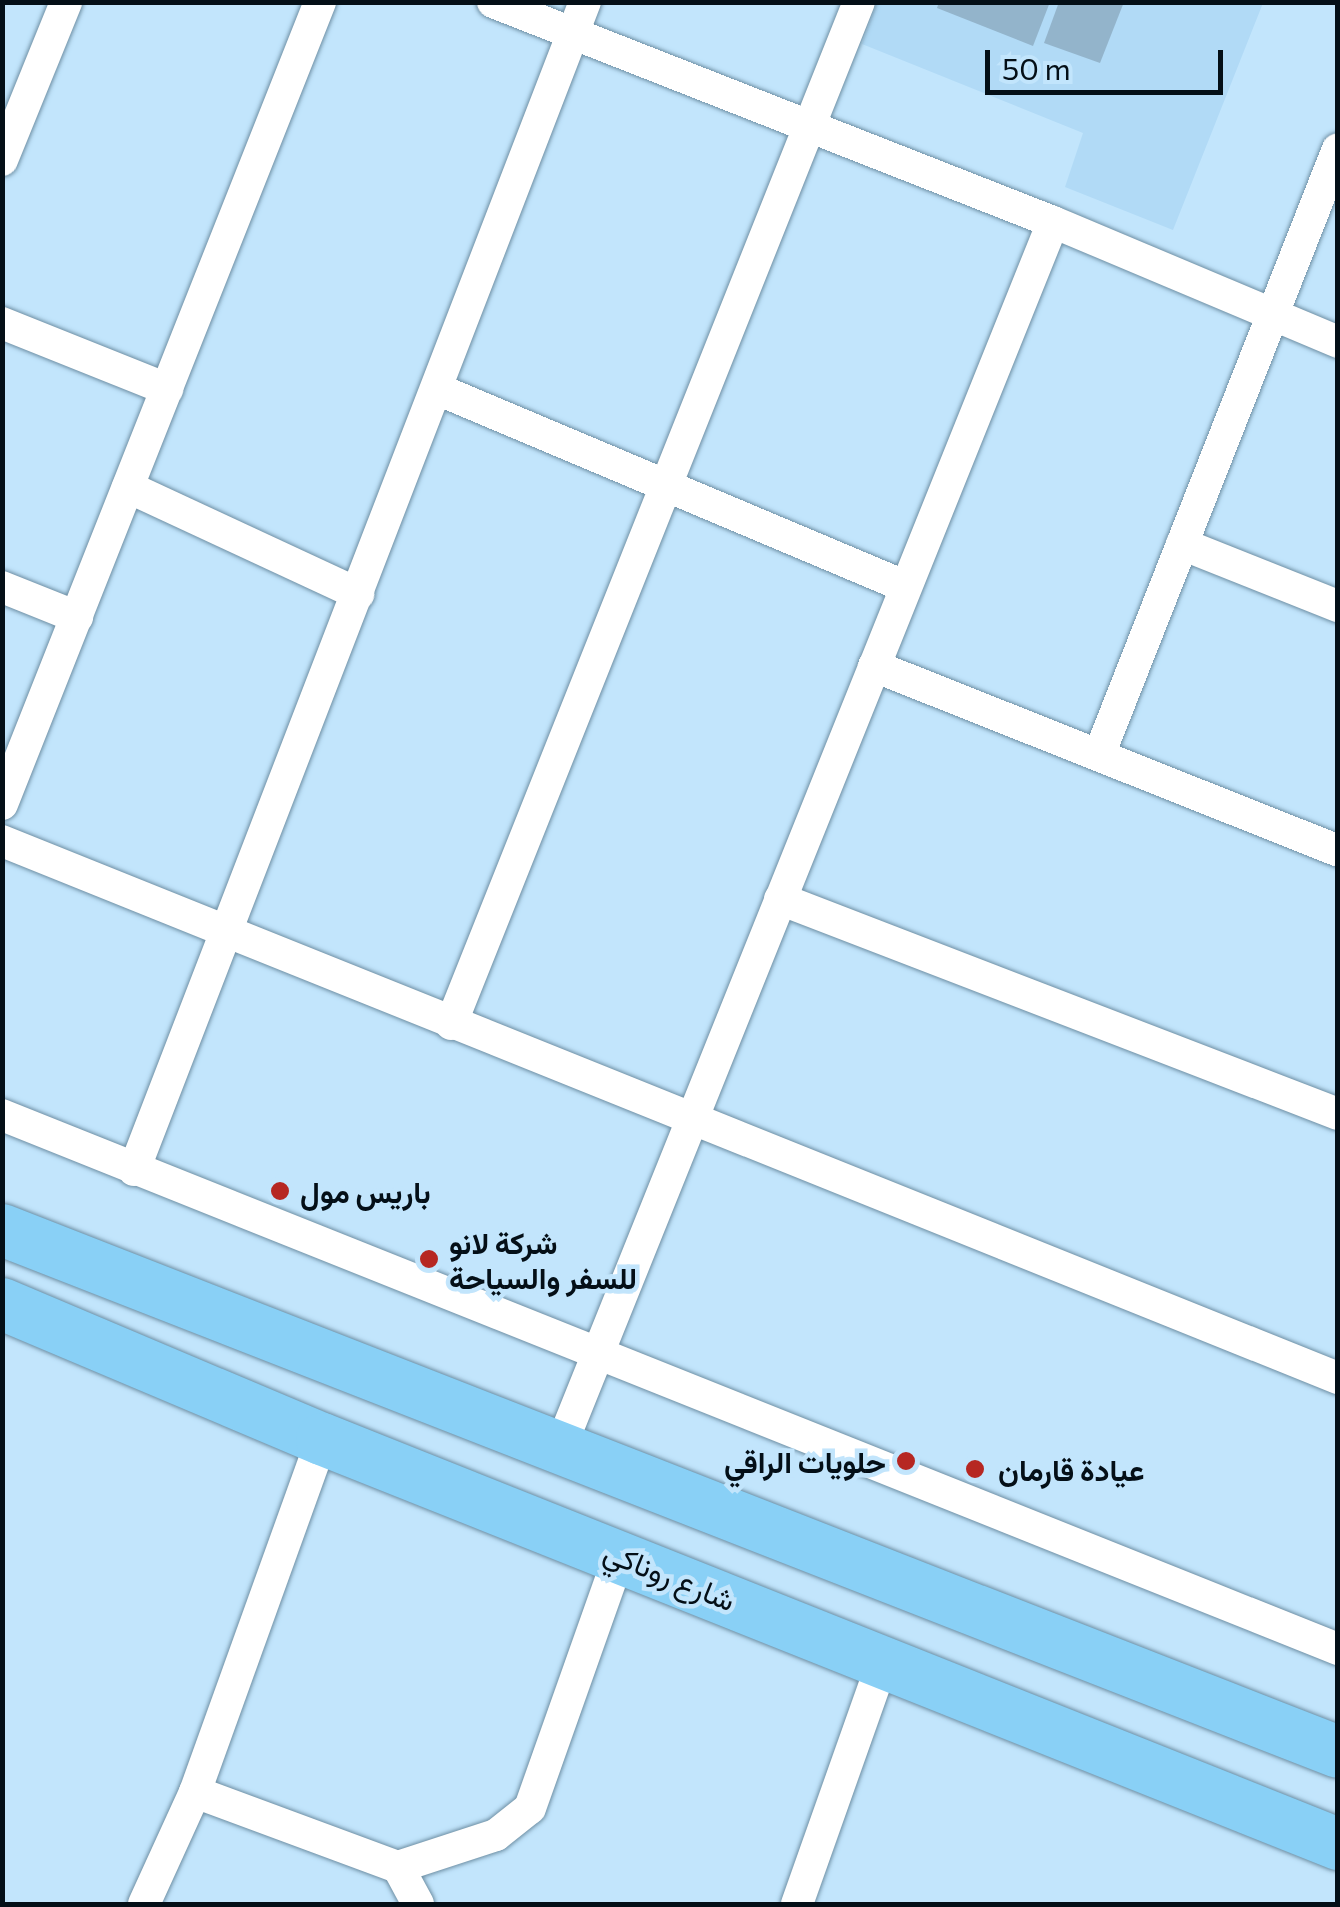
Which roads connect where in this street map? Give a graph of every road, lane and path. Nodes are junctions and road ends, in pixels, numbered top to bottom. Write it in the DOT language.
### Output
graph roads {
  1 [pos="66,2"];
  2 [pos="320,2"];
  3 [pos="493,2"];
  4 [pos="586,2"];
  5 [pos="859,2"];
  6 [pos="575,34"];
  7 [pos="808,127"];
  8 [pos="1338,149"];
  9 [pos="2,160"];
  10 [pos="1054,222"];
  11 [pos="1272,316"];
  12 [pos="2,323"];
  13 [pos="1338,342"];
  14 [pos="167,390"];
  15 [pos="437,390"];
  16 [pos="666,486"];
  17 [pos="128,487"];
  18 [pos="1182,544"];
  19 [pos="904,586"];
  20 [pos="2,588"];
  21 [pos="358,594"];
  22 [pos="1338,606"];
  23 [pos="76,617"];
  24 [pos="874,666"];
  25 [pos="1099,755"];
  26 [pos="2,804"];
  27 [pos="2,841"];
  28 [pos="1338,851"];
  29 [pos="780,898"];
  30 [pos="227,932"];
  31 [pos="452,1024"];
  32 [pos="1338,1114"];
  33 [pos="2,1115"];
  34 [pos="690,1122"];
  35 [pos="134,1170"];
  36 [pos="2,1230"];
  37 [pos="109,1272"];
  38 [pos="2,1304"];
  39 [pos="82,1338"];
  40 [pos="599,1352"];
  41 [pos="1338,1378"];
  42 [pos="322,1439"];
  43 [pos="560,1448"];
  44 [pos="620,1554"];
  45 [pos="1338,1649"];
  46 [pos="883,1661"];
  47 [pos="1338,1752"];
  48 [pos="195,1792"];
  49 [pos="1338,1844"];
  50 [pos="398,1867"];
  51 [pos="144,1904"];
  52 [pos="418,1904"];
  53 [pos="797,1904"];
  1 -- 9 [label="street"];
  2 -- 14 [label="street"];
  3 -- 6 [label="street"];
  4 -- 6 [label="street"];
  5 -- 7 [label="street"];
  6 -- 7 [label="street"];
  6 -- 15 [label="street"];
  7 -- 10 [label="street"];
  7 -- 16 [label="street"];
  8 -- 11 [label="street"];
  10 -- 11 [label="street"];
  10 -- 19 [label="street"];
  11 -- 13 [label="street"];
  11 -- 18 [label="street"];
  12 -- 14 [label="street"];
  14 -- 17 [label="street"];
  15 -- 16 [label="street"];
  15 -- 21 [label="street"];
  16 -- 19 [label="street"];
  16 -- 31 [label="street"];
  17 -- 21 [label="street"];
  17 -- 23 [label="street"];
  18 -- 22 [label="street"];
  18 -- 25 [label="street"];
  19 -- 24 [label="street"];
  20 -- 23 [label="street"];
  21 -- 30 [label="street"];
  23 -- 26 [label="street"];
  24 -- 25 [label="street"];
  24 -- 29 [label="street"];
  25 -- 28 [label="street"];
  27 -- 30 [label="street"];
  29 -- 32 [label="street"];
  29 -- 34 [label="street"];
  30 -- 31 [label="street"];
  30 -- 35 [label="street"];
  31 -- 34 [label="street"];
  33 -- 35 [label="street"];
  34 -- 40 [label="street"];
  34 -- 41 [label="street"];
  35 -- 40 [label="street"];
  36 -- 37 [label="main road"];
  37 -- 39 [label="main road"];
  37 -- 43 [label="main road"];
  38 -- 39 [label="main road, شارع روناكي"];
  39 -- 42 [label="main road, شارع روناكي"];
  40 -- 43 [label="street"];
  40 -- 45 [label="street"];
  42 -- 44 [label="main road, شارع روناكي"];
  42 -- 48 [label="street"];
  43 -- 47 [label="main road"];
  44 -- 46 [label="main road, شارع روناكي"];
  44 -- 50 [label="street"];
  46 -- 49 [label="main road, شارع روناكي"];
  46 -- 53 [label="street"];
  48 -- 50 [label="street"];
  48 -- 51 [label="street"];
  50 -- 52 [label="street"];
}
